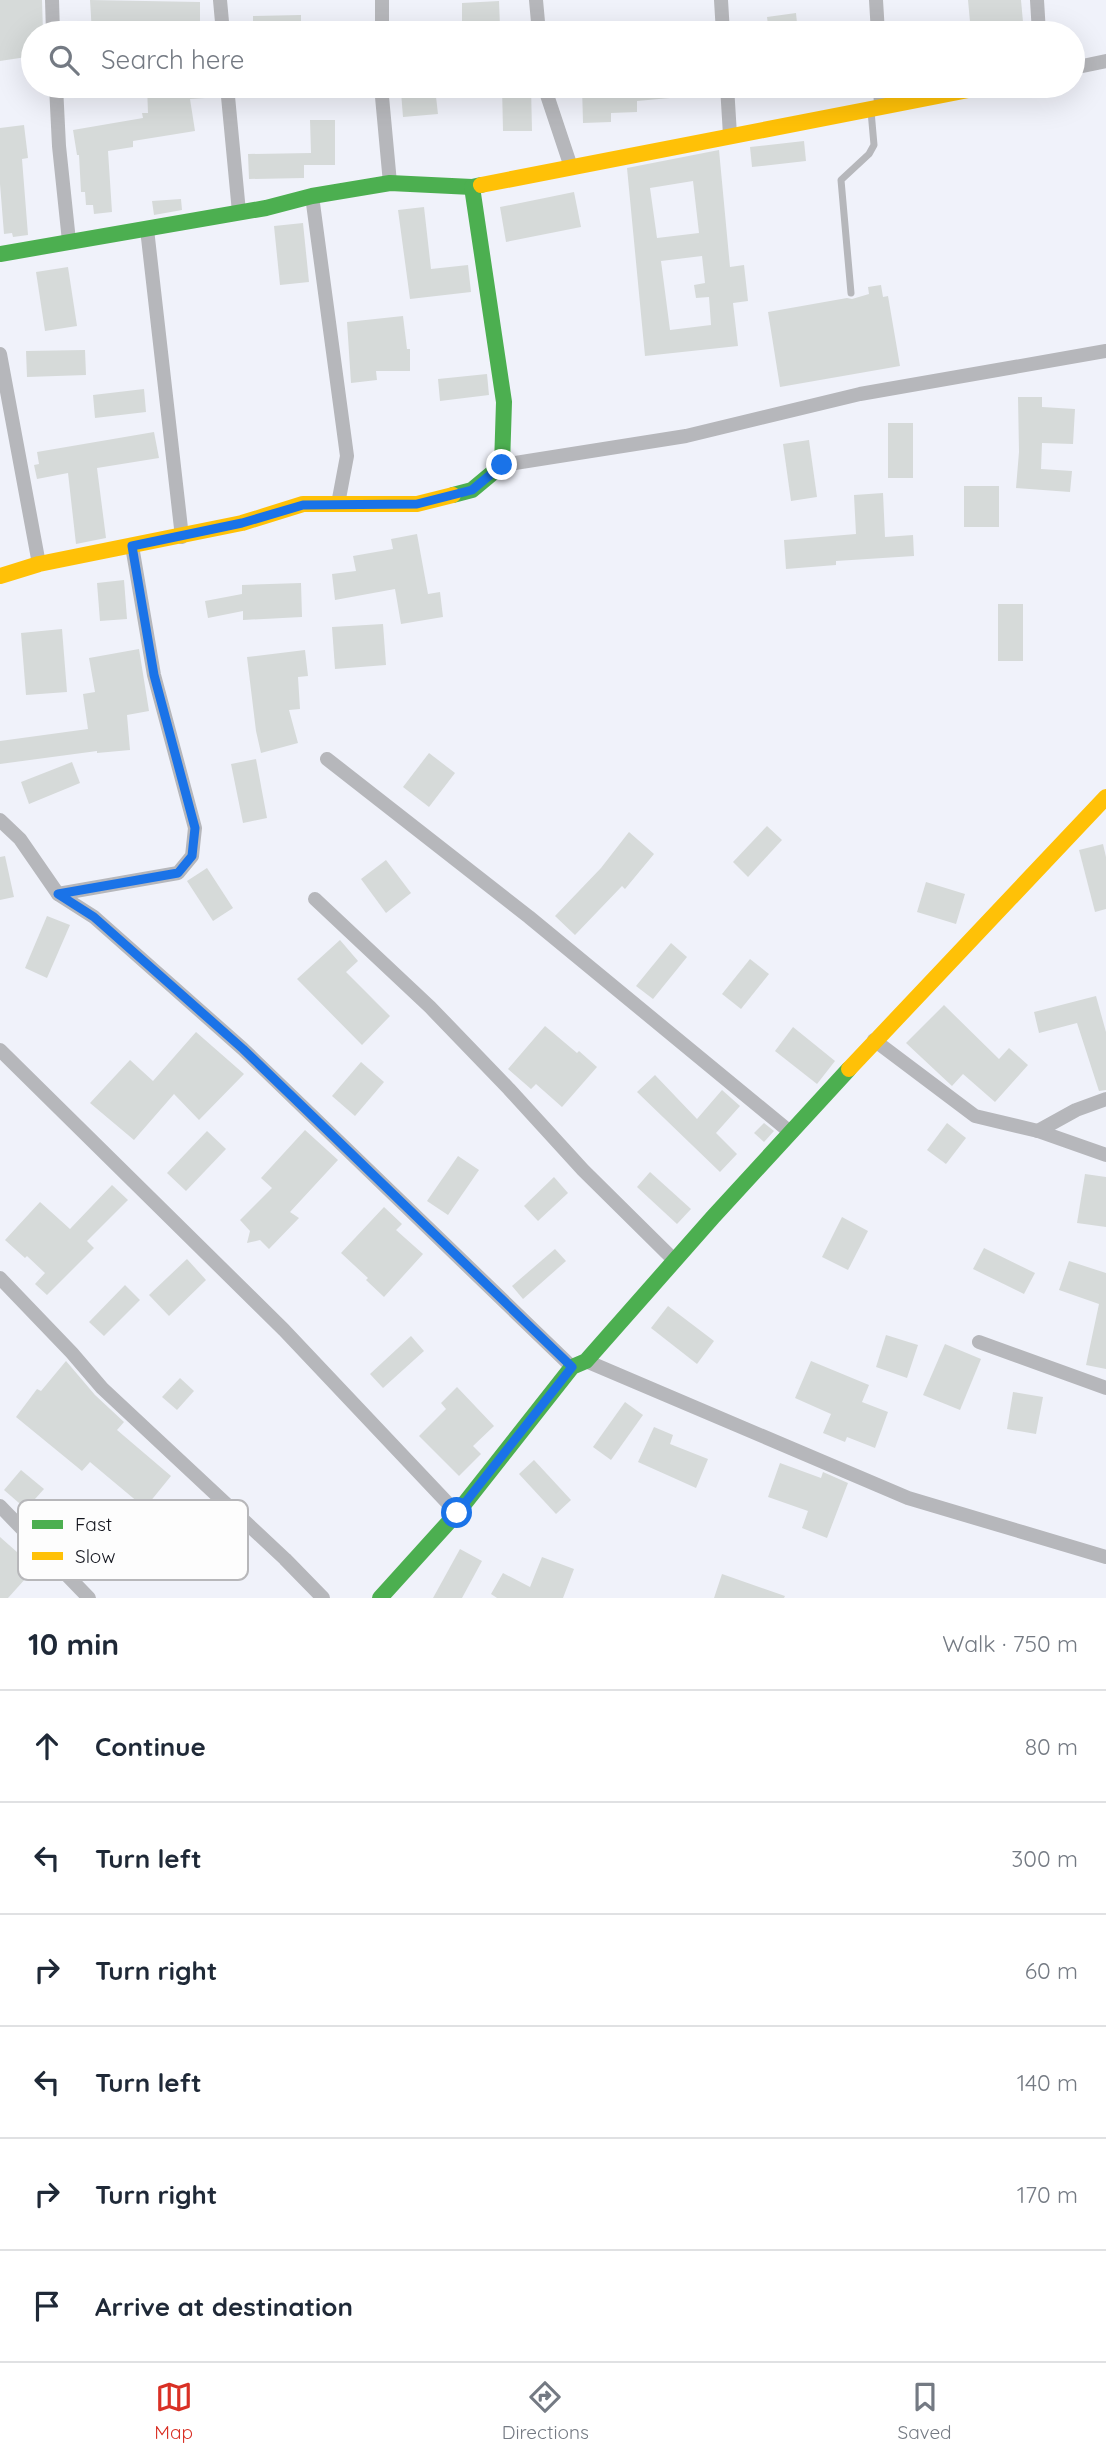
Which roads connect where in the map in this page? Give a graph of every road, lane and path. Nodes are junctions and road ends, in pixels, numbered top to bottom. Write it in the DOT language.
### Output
graph roads {
  1 [pos="52,0"];
  2 [pos="220,0"];
  3 [pos="382,0"];
  4 [pos="536,0"];
  5 [pos="721,0"];
  6 [pos="876,0"];
  7 [pos="1037,0"];
  8 [pos="53,21"];
  9 [pos="222,21"];
  10 [pos="382,21"];
  11 [pos="538,21"];
  12 [pos="722,21"];
  13 [pos="877,21"];
  14 [pos="1038,21"];
  15 [pos="1106,61"];
  16 [pos="1085,65"];
  17 [pos="57,98"];
  18 [pos="228,98"];
  19 [pos="383,98"];
  20 [pos="548,98"];
  21 [pos="728,98"];
  22 [pos="878,98"];
  23 [pos="927,98"];
  24 [pos="876,108"];
  25 [pos="730,135"];
  26 [pos="571,167"];
  27 [pos="390,183"];
  28 [pos="472,187"];
  29 [pos="312,196"];
  30 [pos="239,212"];
  31 [pos="147,229"];
  32 [pos="69,241"];
  33 [pos="0,254"];
  34 [pos="852,293"];
  35 [pos="1106,351"];
  36 [pos="0,354"];
  37 [pos="502,465"];
  38 [pos="338,504"];
  39 [pos="182,537"];
  40 [pos="132,546"];
  41 [pos="39,564"];
  42 [pos="0,576"];
  43 [pos="327,759"];
  44 [pos="1106,797"];
  45 [pos="0,820"];
  46 [pos="58,894"];
  47 [pos="315,899"];
  48 [pos="874,1040"];
  49 [pos="0,1050"];
  50 [pos="1106,1099"];
  51 [pos="1038,1131"];
  52 [pos="790,1132"];
  53 [pos="1106,1155"];
  54 [pos="673,1259"];
  55 [pos="0,1278"];
  56 [pos="979,1342"];
  57 [pos="579,1364"];
  58 [pos="1106,1388"];
  59 [pos="222,1500"];
  60 [pos="0,1506"];
  61 [pos="457,1513"];
  62 [pos="248,1524"];
  63 [pos="18,1525"];
  64 [pos="1106,1557"];
  65 [pos="72,1580"];
  66 [pos="89,1598"];
  67 [pos="323,1598"];
  68 [pos="380,1598"];
  1 -- 8 [label="street"];
  2 -- 9 [label="street"];
  3 -- 10 [label="street"];
  4 -- 11 [label="street"];
  5 -- 12 [label="street"];
  6 -- 13 [label="street"];
  7 -- 14 [label="street"];
  15 -- 16 [label="street"];
  17 -- 32 [label="street"];
  18 -- 30 [label="street"];
  19 -- 27 [label="street"];
  20 -- 26 [label="street"];
  21 -- 25 [label="street"];
  22 -- 24 [label="street"];
  23 -- 24 [label="street"];
  24 -- 25 [label="street"];
  24 -- 34 [label="lane"];
  25 -- 26 [label="street"];
  26 -- 28 [label="street"];
  27 -- 28 [label="street"];
  27 -- 29 [label="street"];
  28 -- 37 [label="street"];
  29 -- 30 [label="street"];
  29 -- 38 [label="street"];
  30 -- 31 [label="street"];
  31 -- 32 [label="street"];
  31 -- 39 [label="street"];
  32 -- 33 [label="street"];
  35 -- 37 [label="street"];
  36 -- 41 [label="street"];
  37 -- 38 [label="street"];
  38 -- 39 [label="street"];
  39 -- 40 [label="street"];
  40 -- 41 [label="street"];
  40 -- 46 [label="street"];
  41 -- 42 [label="street"];
  43 -- 52 [label="street"];
  44 -- 48 [label="street"];
  45 -- 46 [label="street"];
  46 -- 57 [label="street"];
  47 -- 54 [label="street"];
  48 -- 51 [label="street"];
  48 -- 52 [label="street"];
  49 -- 61 [label="street"];
  50 -- 51 [label="street"];
  51 -- 53 [label="street"];
  52 -- 54 [label="street"];
  54 -- 57 [label="street"];
  55 -- 59 [label="street"];
  56 -- 58 [label="street"];
  57 -- 61 [label="street"];
  57 -- 64 [label="street"];
  60 -- 63 [label="street"];
  61 -- 68 [label="street"];
  62 -- 67 [label="street"];
  65 -- 66 [label="street"];
}
